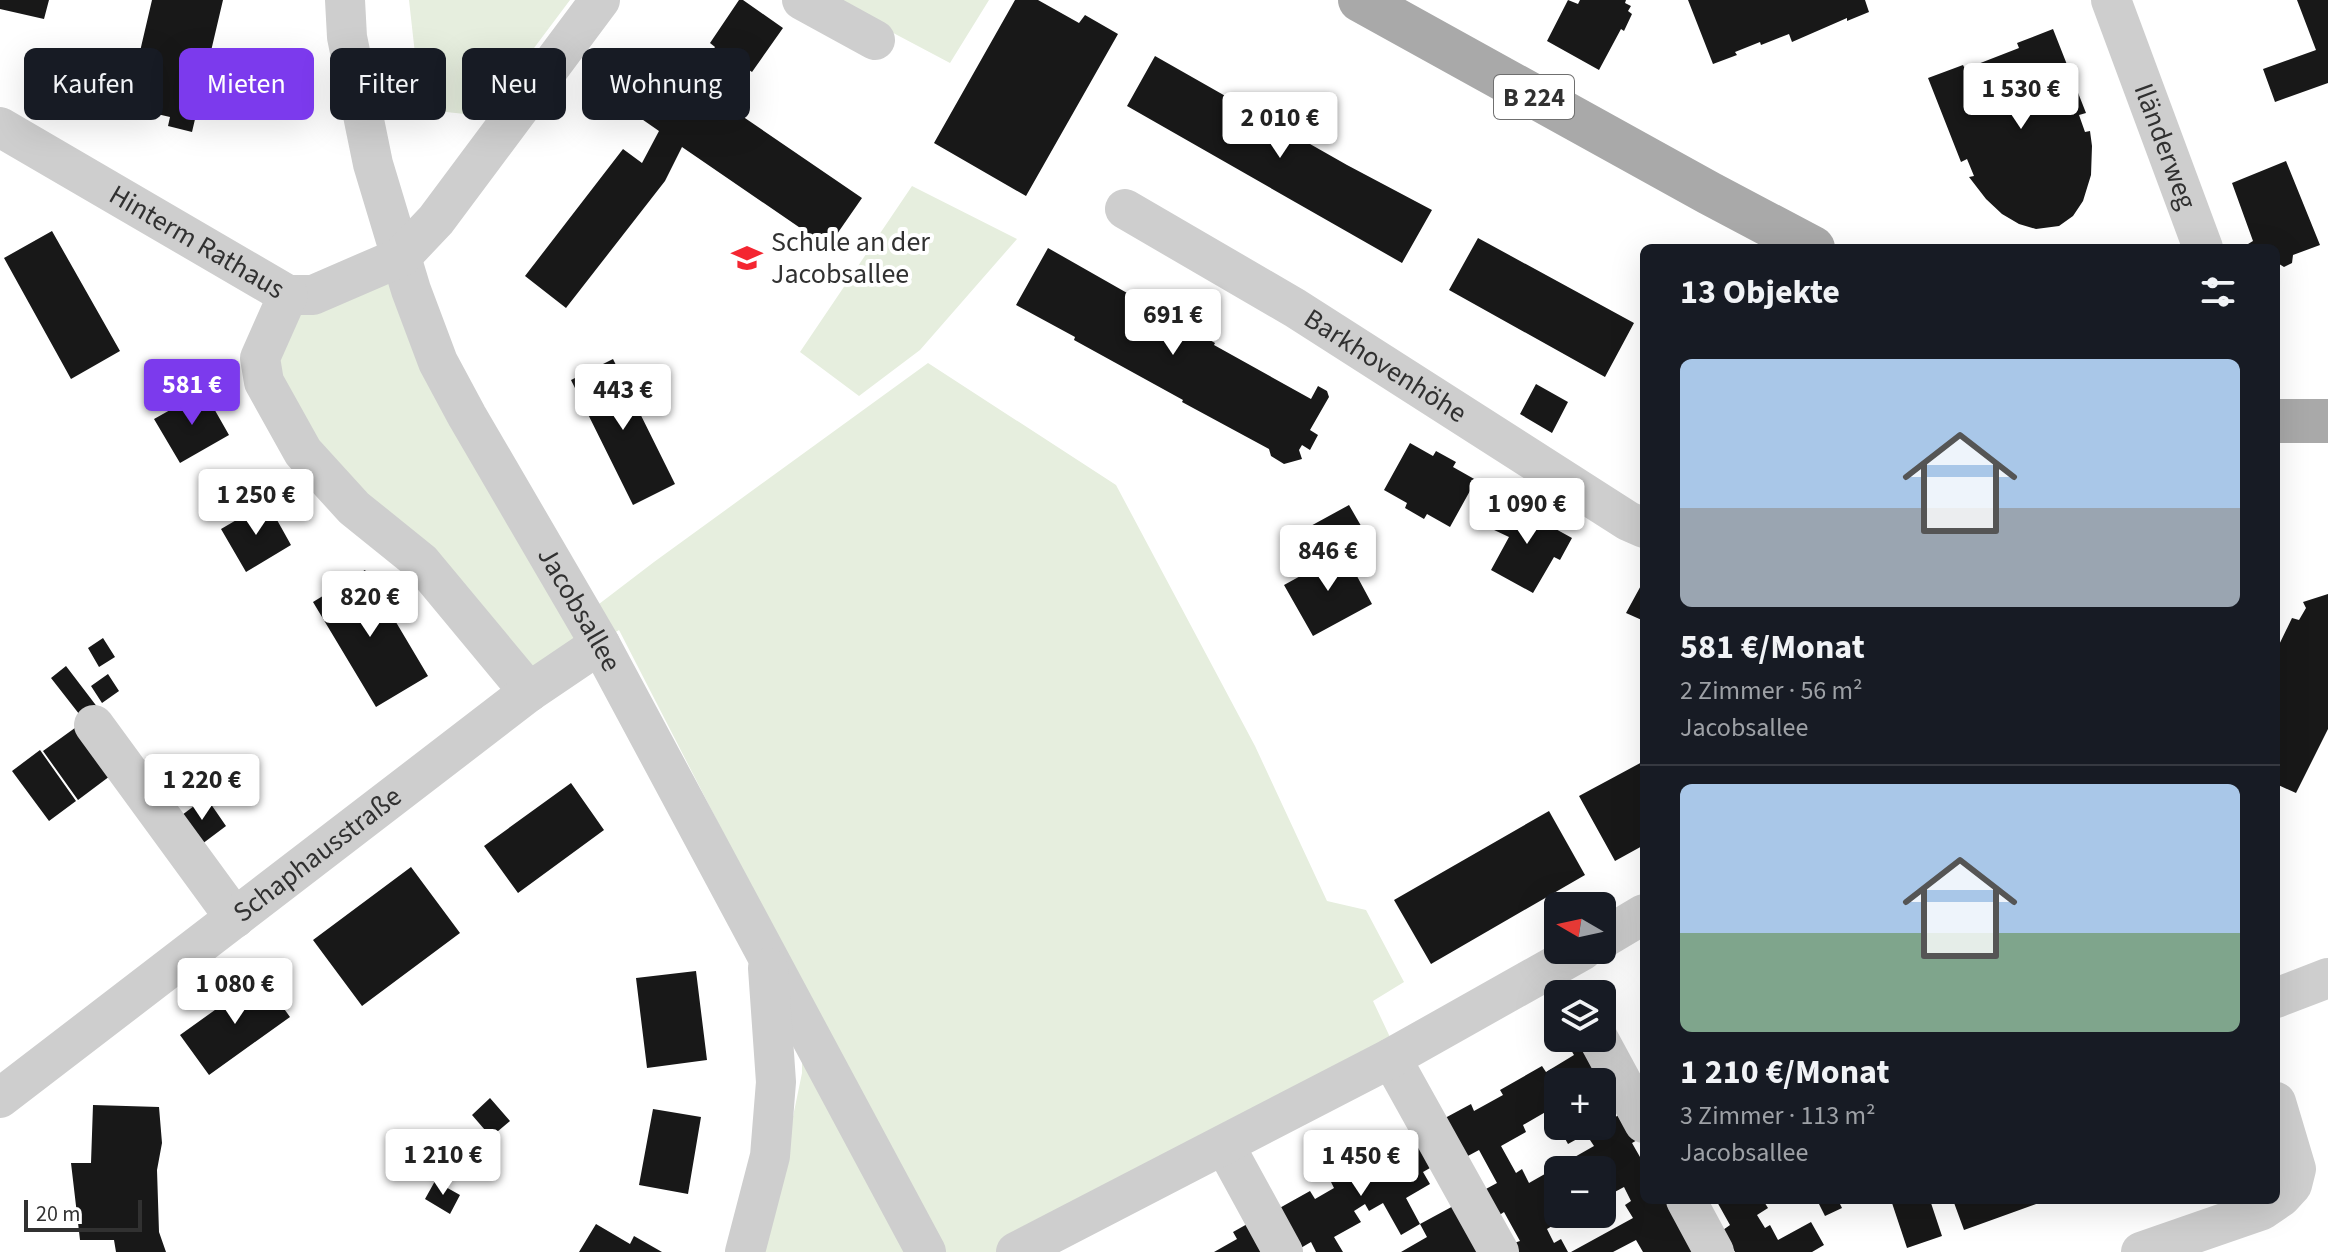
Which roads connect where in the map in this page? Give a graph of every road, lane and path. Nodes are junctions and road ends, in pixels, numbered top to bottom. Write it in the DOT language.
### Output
graph roads {
  1 [pos="345,0"];
  2 [pos="600,0"];
  3 [pos="802,0"];
  4 [pos="1360,0"];
  5 [pos="2111,0"];
  6 [pos="875,40"];
  7 [pos="0,127"];
  8 [pos="1125,209"];
  9 [pos="1805,244"];
  10 [pos="2202,244"];
  11 [pos="401,257"];
  12 [pos="288,295"];
  13 [pos="2280,421"];
  14 [pos="2328,421"];
  15 [pos="1640,526"];
  16 [pos="600,644"];
  17 [pos="529,692"];
  18 [pos="94,725"];
  19 [pos="1640,916"];
  20 [pos="235,918"];
  21 [pos="1616,931"];
  22 [pos="768,956"];
  23 [pos="1572,970"];
  24 [pos="2328,978"];
  25 [pos="2280,996"];
  26 [pos="1606,1052"];
  27 [pos="1391,1058"];
  28 [pos="0,1098"];
  29 [pos="2280,1115"];
  30 [pos="1640,1116"];
  31 [pos="1225,1146"];
  32 [pos="2280,1198"];
  33 [pos="1688,1204"];
  34 [pos="2271,1204"];
  35 [pos="745,1252"];
  36 [pos="926,1252"];
  37 [pos="1016,1252"];
  38 [pos="1283,1252"];
  39 [pos="1499,1252"];
  40 [pos="1714,1252"];
  41 [pos="2141,1252"];
  1 -- 11 [label="street, Jacobsallee"];
  2 -- 11 [label="street"];
  3 -- 6 [label="street"];
  4 -- 9 [label="main road, B 224"];
  5 -- 10 [label="street, Iländerweg"];
  7 -- 12 [label="street, Hinterm Rathaus"];
  8 -- 15 [label="street, Barkhovenhöhe"];
  11 -- 12 [label="street, Hinterm Rathaus"];
  11 -- 16 [label="street, Jacobsallee"];
  12 -- 17 [label="street"];
  13 -- 14 [label="main road"];
  16 -- 17 [label="street, Schaphausstraße"];
  16 -- 22 [label="street, Jacobsallee"];
  17 -- 20 [label="street, Schaphausstraße"];
  18 -- 20 [label="street"];
  19 -- 21 [label="street"];
  20 -- 28 [label="street, Schaphausstraße"];
  22 -- 35 [label="street, Jacobsallee"];
  22 -- 36 [label="street, Jacobsallee"];
  23 -- 27 [label="street"];
  24 -- 25 [label="street"];
  26 -- 30 [label="street"];
  27 -- 31 [label="street"];
  27 -- 39 [label="street"];
  29 -- 32 [label="street"];
  31 -- 37 [label="street"];
  31 -- 38 [label="street"];
  33 -- 40 [label="street"];
  34 -- 41 [label="street"];
}
